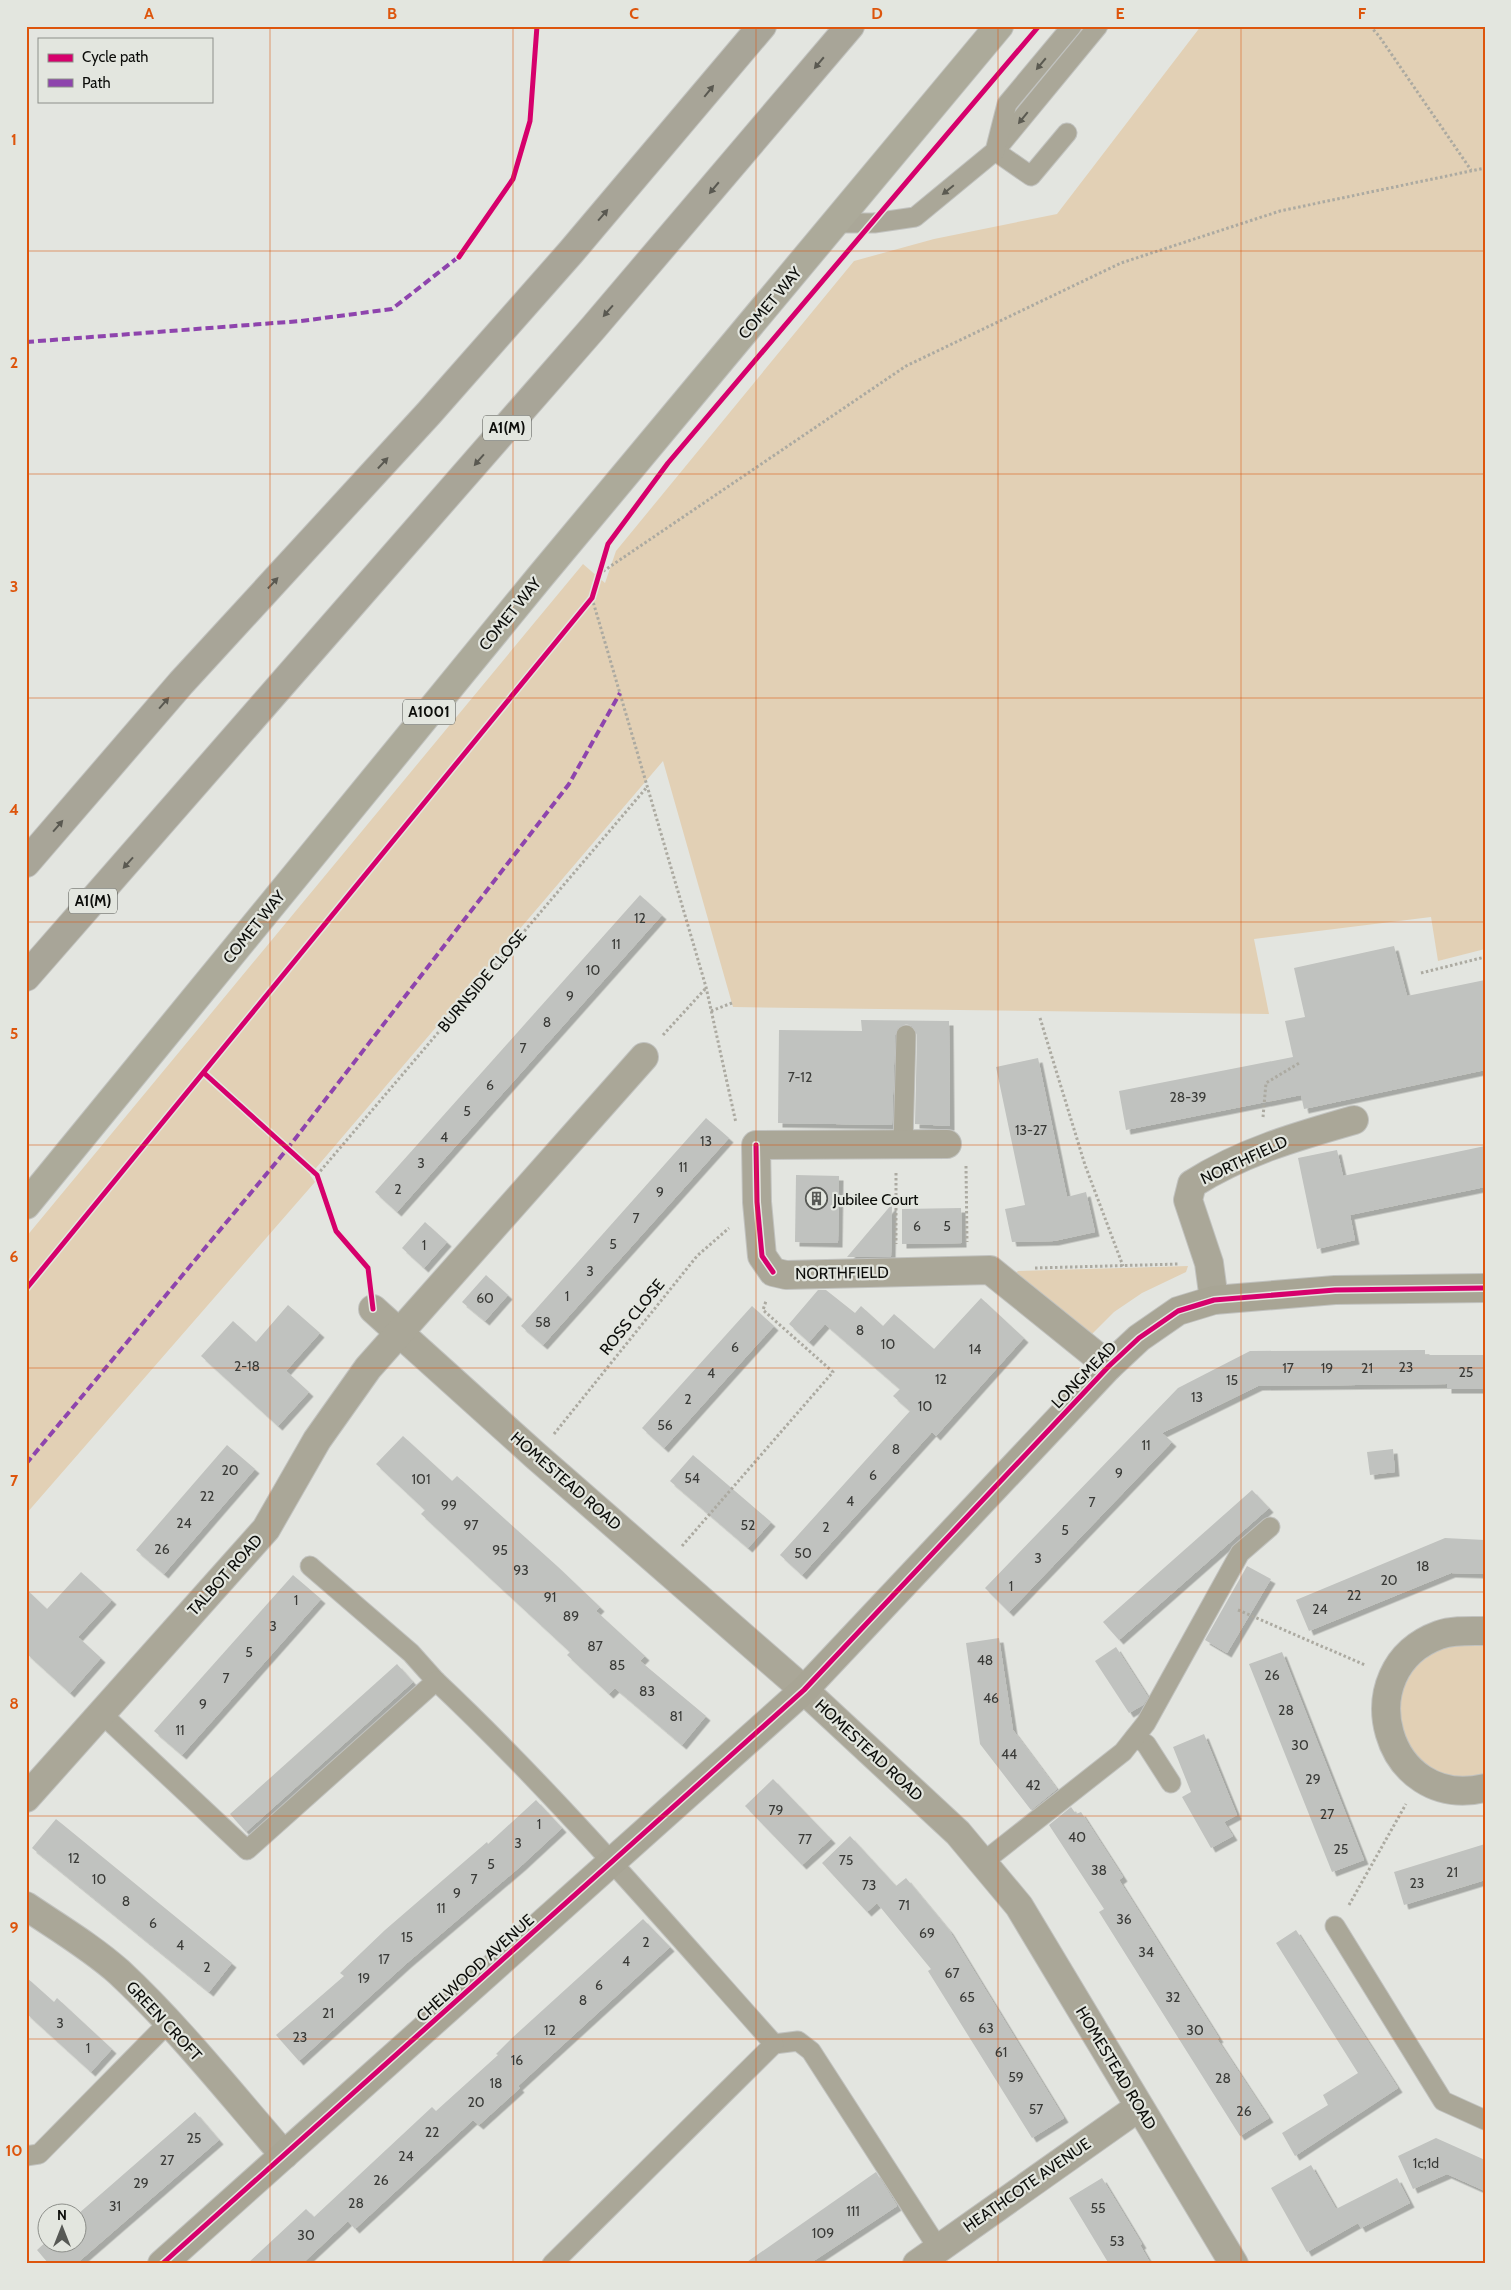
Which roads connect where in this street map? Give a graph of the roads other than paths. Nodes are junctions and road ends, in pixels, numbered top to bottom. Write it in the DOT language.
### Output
graph roads {
  1 [pos="762,26"];
  2 [pos="850,26"];
  3 [pos="999,26"];
  4 [pos="1072,26"];
  5 [pos="1098,26"];
  6 [pos="1067,133"];
  7 [pos="995,151"];
  8 [pos="837,223"];
  9 [pos="26,864"];
  10 [pos="26,977"];
  11 [pos="906,1034"];
  12 [pos="644,1057"];
  13 [pos="1354,1120"];
  14 [pos="900,1144"];
  15 [pos="947,1144"];
  16 [pos="26,1205"];
  17 [pos="1485,1288"];
  18 [pos="1214,1300"];
  19 [pos="373,1309"];
  20 [pos="399,1333"];
  21 [pos="1109,1366"];
  22 [pos="1270,1527"];
  23 [pos="310,1566"];
  24 [pos="1485,1631"];
  25 [pos="436,1681"];
  26 [pos="804,1690"];
  27 [pos="102,1714"];
  28 [pos="1135,1737"];
  29 [pos="1171,1782"];
  30 [pos="1485,1788"];
  31 [pos="26,1798"];
  32 [pos="982,1862"];
  33 [pos="612,1864"];
  34 [pos="26,1906"];
  35 [pos="1334,1926"];
  36 [pos="168,2022"];
  37 [pos="774,2044"];
  38 [pos="1139,2107"];
  39 [pos="1485,2120"];
  40 [pos="284,2155"];
  41 [pos="26,2156"];
  42 [pos="928,2258"];
  43 [pos="162,2264"];
  44 [pos="552,2264"];
  45 [pos="1234,2264"];
  9 -- 1 [label="highway, one-way"];
  2 -- 10 [label="highway, A1(M), one-way"];
  3 -- 8 [label="main road, COMET WAY / A1001"];
  4 -- 7 [label="lane, one-way"];
  5 -- 7 [label="lane, one-way"];
  6 -- 7 [label="lane"];
  7 -- 8 [label="lane, one-way"];
  8 -- 16 [label="main road, COMET WAY / A1001"];
  11 -- 14 [label="lane"];
  12 -- 20 [label="street"];
  13 -- 18 [label="street, NORTHFIELD"];
  14 -- 15 [label="street"];
  14 -- 21 [label="street, NORTHFIELD"];
  17 -- 18 [label="street, LONGMEAD"];
  18 -- 21 [label="street, LONGMEAD"];
  19 -- 20 [label="street, HOMESTEAD ROAD"];
  20 -- 26 [label="street, HOMESTEAD ROAD"];
  20 -- 27 [label="street, TALBOT ROAD"];
  21 -- 26 [label="street, LONGMEAD"];
  22 -- 28 [label="lane"];
  23 -- 25 [label="lane"];
  24 -- 30 [label="street"];
  25 -- 27 [label="lane"];
  25 -- 33 [label="lane"];
  26 -- 32 [label="street, HOMESTEAD ROAD"];
  26 -- 33 [label="street, CHELWOOD AVENUE"];
  27 -- 31 [label="street, TALBOT ROAD"];
  28 -- 29 [label="lane"];
  28 -- 32 [label="lane"];
  32 -- 38 [label="street, HOMESTEAD ROAD"];
  33 -- 37 [label="lane"];
  33 -- 40 [label="street, CHELWOOD AVENUE"];
  34 -- 36 [label="street, GREEN CROFT"];
  35 -- 39 [label="lane"];
  36 -- 40 [label="street, GREEN CROFT"];
  36 -- 41 [label="lane"];
  37 -- 42 [label="lane"];
  37 -- 44 [label="lane"];
  38 -- 42 [label="street, HEATHCOTE AVENUE"];
  38 -- 45 [label="street, HOMESTEAD ROAD"];
  40 -- 43 [label="street, CHELWOOD AVENUE"];
}
